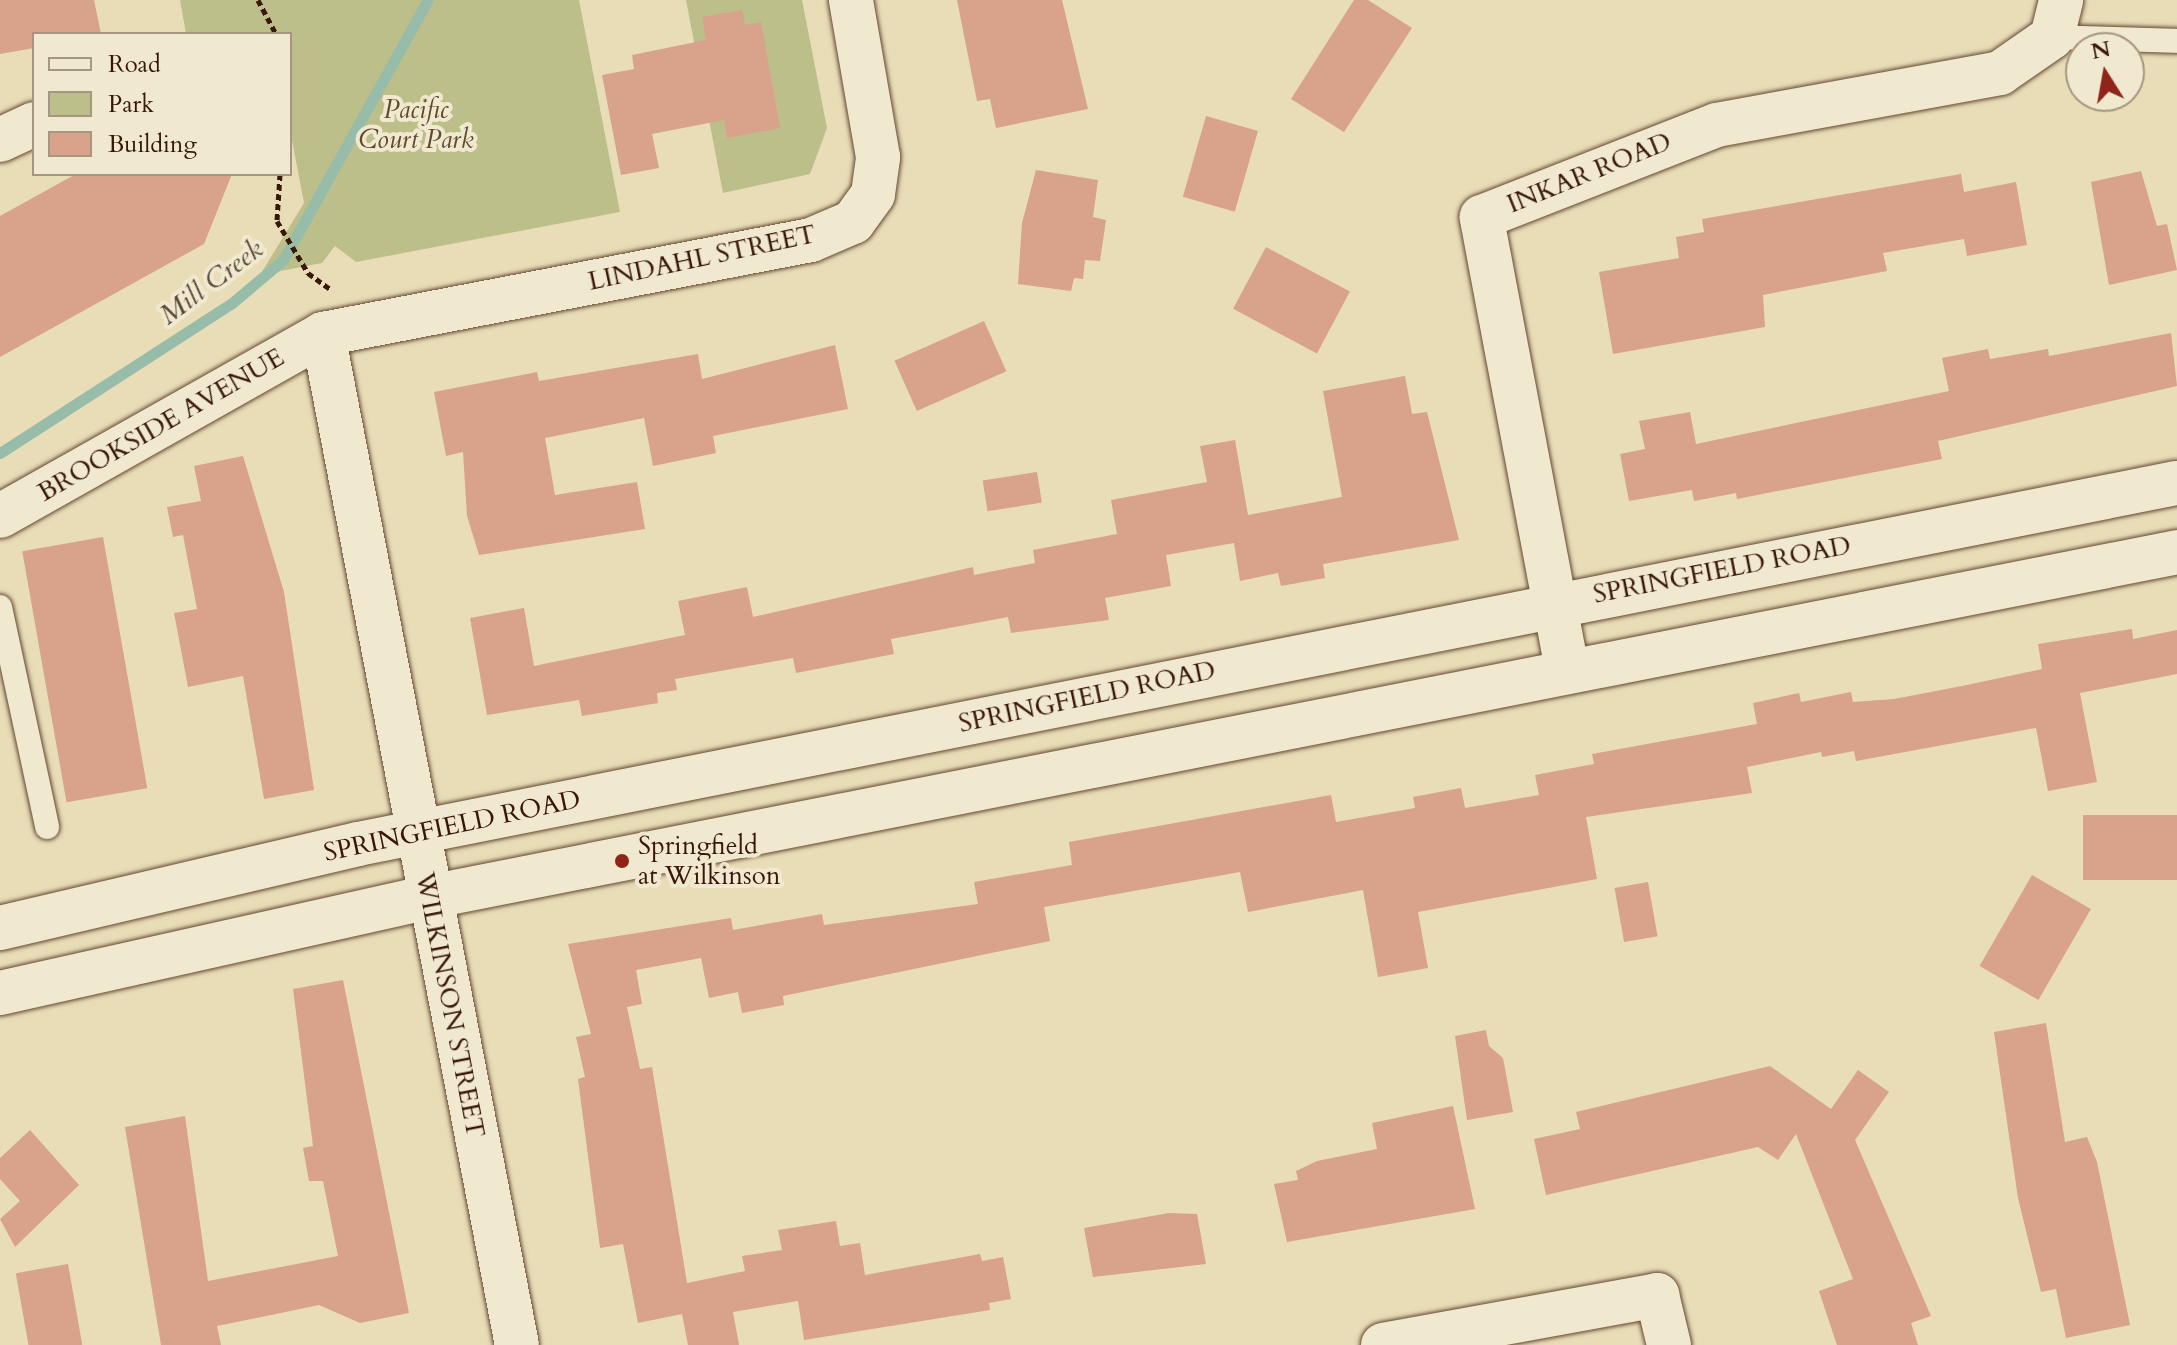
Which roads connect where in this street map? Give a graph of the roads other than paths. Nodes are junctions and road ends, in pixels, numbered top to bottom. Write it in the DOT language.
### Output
graph roads {
  1 [pos="851,0"];
  2 [pos="2056,18"];
  3 [pos="2177,41"];
  4 [pos="32,125"];
  5 [pos="0,140"];
  6 [pos="323,334"];
  7 [pos="2177,483"];
  8 [pos="0,516"];
  9 [pos="2177,552"];
  10 [pos="1555,602"];
  11 [pos="0,607"];
  12 [pos="1567,669"];
  13 [pos="47,827"];
  14 [pos="416,833"];
  15 [pos="429,897"];
  16 [pos="0,928"];
  17 [pos="0,993"];
  18 [pos="517,1345"];
  19 [pos="1383,1345"];
  20 [pos="1669,1345"];
  1 -- 6 [label="main road, LINDAHL STREET"];
  2 -- 3 [label="lane"];
  2 -- 10 [label="main road, INKAR ROAD"];
  4 -- 5 [label="main road"];
  6 -- 8 [label="main road, BROOKSIDE AVENUE"];
  6 -- 14 [label="main road, WILKINSON STREET"];
  7 -- 10 [label="main road, SPRINGFIELD ROAD"];
  9 -- 12 [label="main road"];
  10 -- 12 [label="main road, INKAR ROAD"];
  10 -- 14 [label="main road, SPRINGFIELD ROAD"];
  11 -- 13 [label="lane"];
  12 -- 15 [label="main road"];
  14 -- 15 [label="main road, WILKINSON STREET"];
  14 -- 16 [label="main road, SPRINGFIELD ROAD"];
  15 -- 17 [label="main road"];
  15 -- 18 [label="main road, WILKINSON STREET"];
  19 -- 20 [label="main road"];
}
